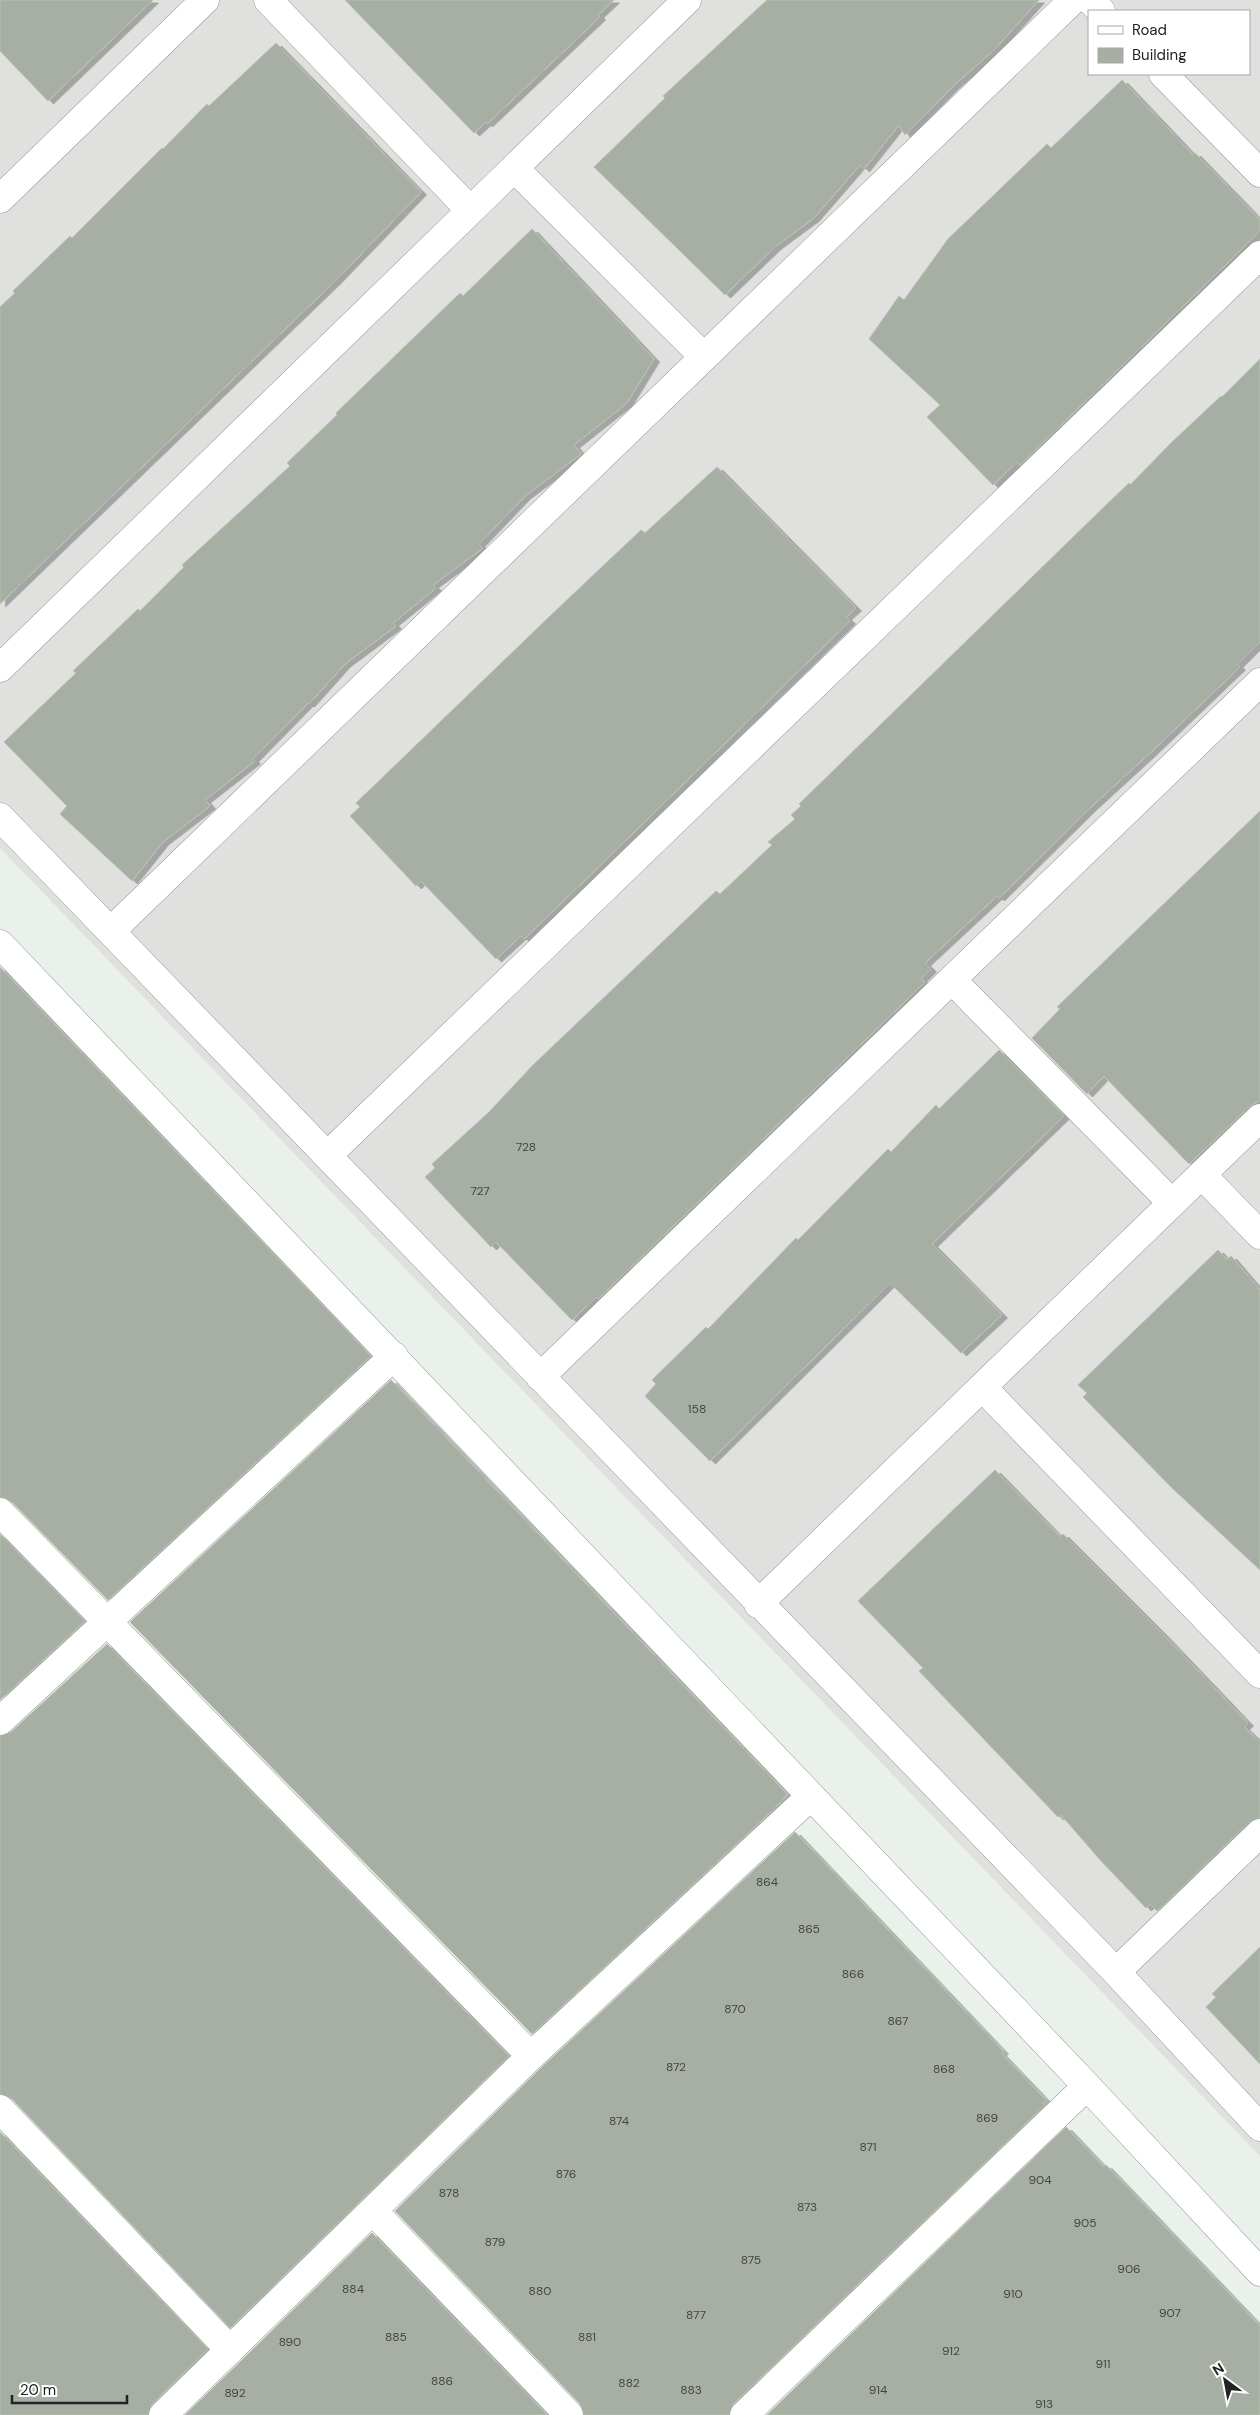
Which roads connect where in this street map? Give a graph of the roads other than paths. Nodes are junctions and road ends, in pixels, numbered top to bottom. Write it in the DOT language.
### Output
graph roads {
  1 [pos="205,0"];
  2 [pos="268,0"];
  3 [pos="686,0"];
  4 [pos="1073,0"];
  5 [pos="1090,0"];
  6 [pos="1101,10"];
  7 [pos="1164,75"];
  8 [pos="514,168"];
  9 [pos="1260,173"];
  10 [pos="0,198"];
  11 [pos="470,210"];
  12 [pos="1260,255"];
  13 [pos="704,357"];
  14 [pos="0,668"];
  15 [pos="1260,682"];
  16 [pos="0,817"];
  17 [pos="110,931"];
  18 [pos="0,944"];
  19 [pos="952,980"];
  20 [pos="1260,1118"];
  21 [pos="328,1155"];
  22 [pos="1202,1175"];
  23 [pos="1172,1203"];
  24 [pos="1260,1235"];
  25 [pos="394,1356"];
  26 [pos="540,1377"];
  27 [pos="982,1387"];
  28 [pos="0,1512"];
  29 [pos="758,1604"];
  30 [pos="104,1622"];
  31 [pos="1260,1674"];
  32 [pos="0,1721"];
  33 [pos="811,1796"];
  34 [pos="1260,1833"];
  35 [pos="1116,1972"];
  36 [pos="530,2056"];
  37 [pos="1088,2086"];
  38 [pos="0,2109"];
  39 [pos="1260,2127"];
  40 [pos="373,2211"];
  41 [pos="1260,2272"];
  42 [pos="230,2350"];
  43 [pos="163,2415"];
  44 [pos="569,2415"];
  45 [pos="744,2415"];
  1 -- 10 [label="street"];
  2 -- 11 [label="street"];
  3 -- 8 [label="street"];
  4 -- 13 [label="street"];
  5 -- 6 [label="street"];
  7 -- 9 [label="street"];
  8 -- 11 [label="street"];
  8 -- 13 [label="street"];
  11 -- 14 [label="street"];
  12 -- 21 [label="street"];
  13 -- 17 [label="street"];
  15 -- 19 [label="street"];
  16 -- 17 [label="street"];
  17 -- 21 [label="street"];
  18 -- 25 [label="street"];
  19 -- 23 [label="street"];
  19 -- 26 [label="street"];
  20 -- 22 [label="street"];
  21 -- 26 [label="street"];
  22 -- 23 [label="street"];
  22 -- 24 [label="street"];
  23 -- 27 [label="street"];
  25 -- 30 [label="street"];
  25 -- 33 [label="street"];
  26 -- 29 [label="street"];
  27 -- 29 [label="street"];
  27 -- 31 [label="street"];
  28 -- 30 [label="street"];
  29 -- 35 [label="street"];
  30 -- 32 [label="street"];
  30 -- 36 [label="street"];
  33 -- 36 [label="street"];
  33 -- 37 [label="street"];
  34 -- 35 [label="street"];
  35 -- 39 [label="street"];
  36 -- 40 [label="street"];
  37 -- 41 [label="street"];
  37 -- 45 [label="street"];
  38 -- 42 [label="street"];
  40 -- 42 [label="street"];
  40 -- 44 [label="street"];
  42 -- 43 [label="street"];
}
